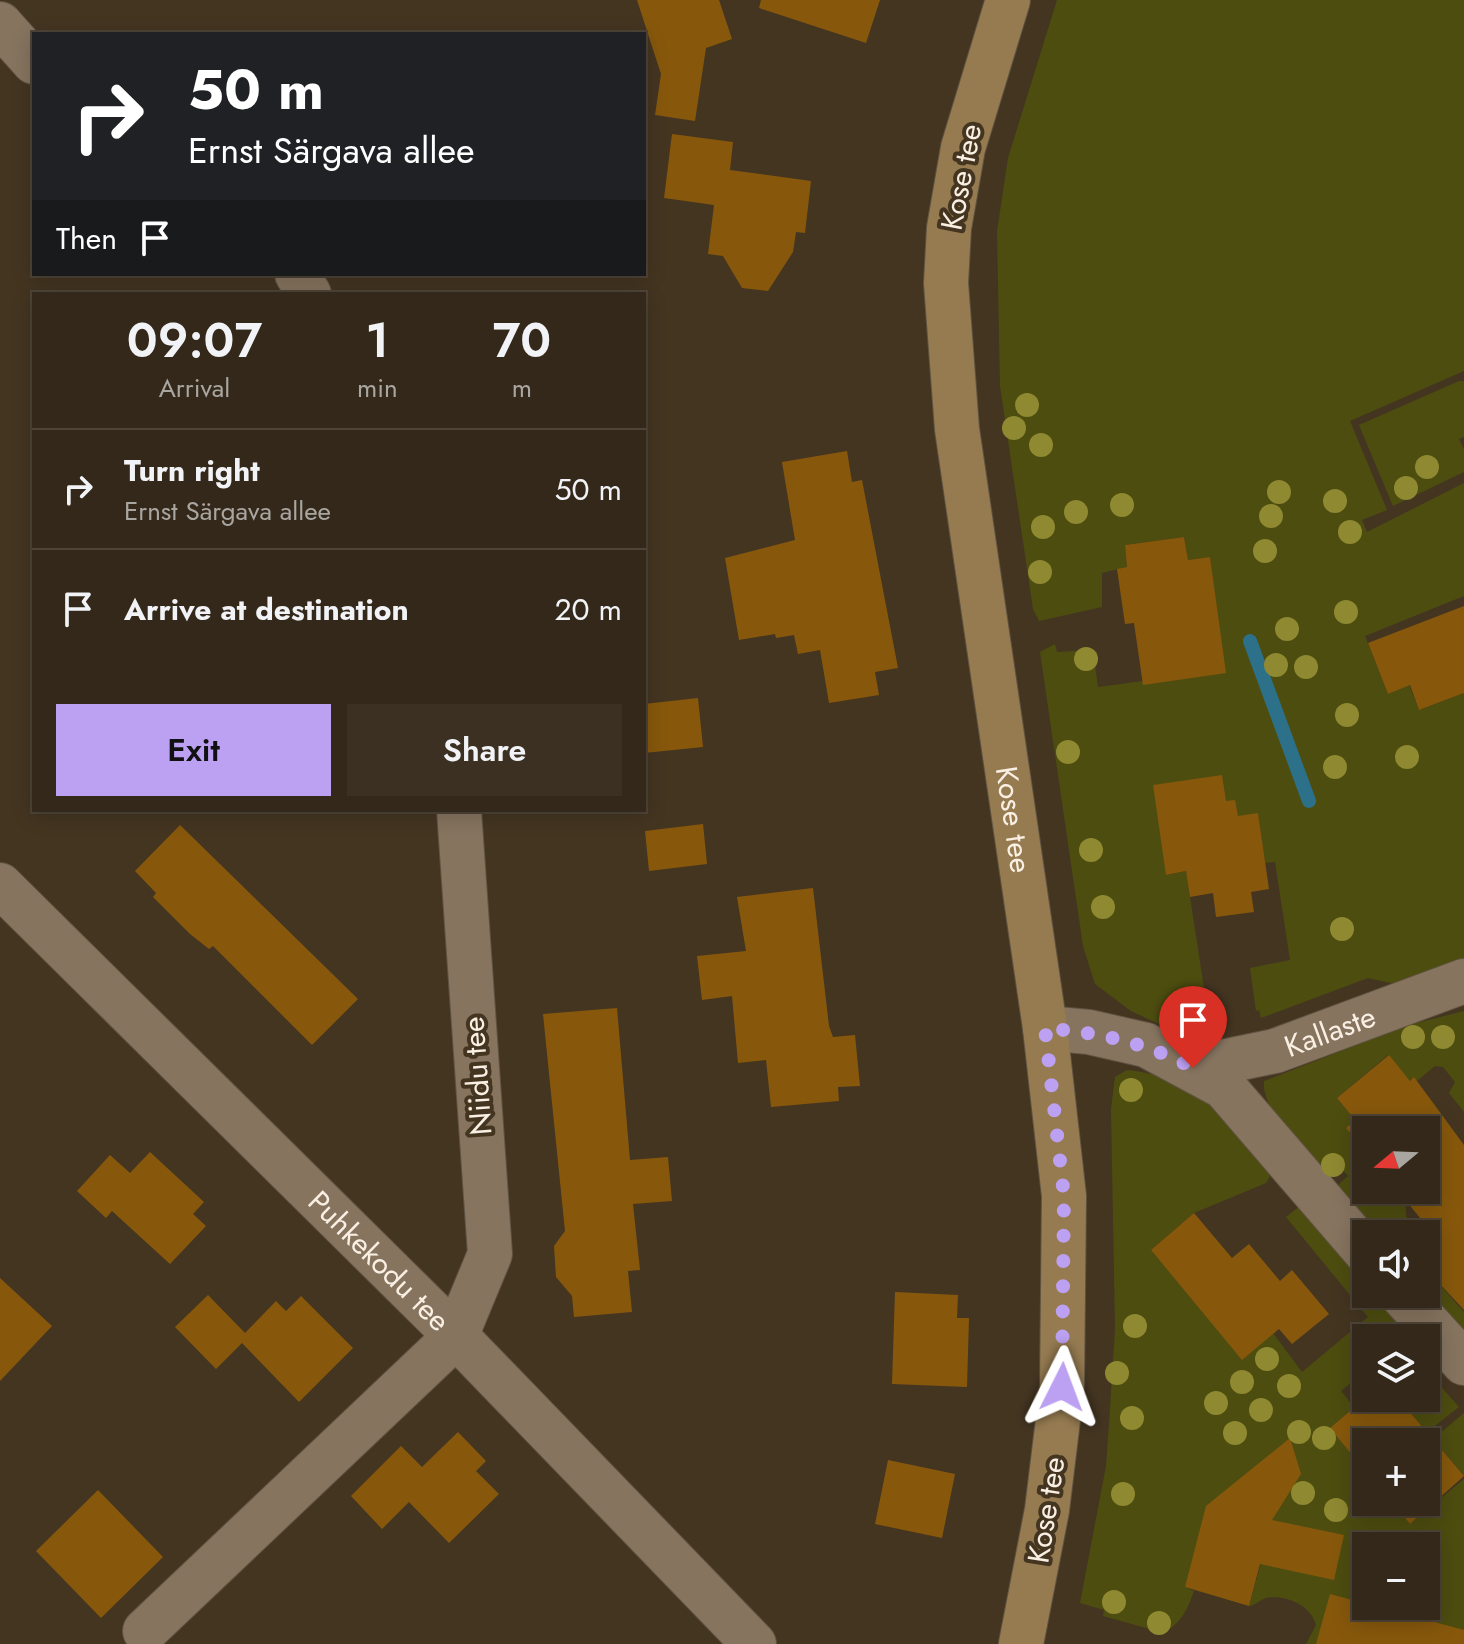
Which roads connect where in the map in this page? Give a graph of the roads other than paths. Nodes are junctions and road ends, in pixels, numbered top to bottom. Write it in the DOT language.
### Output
graph roads {
  1 [pos="1008,0"];
  2 [pos="0,24"];
  3 [pos="32,60"];
  4 [pos="459,812"];
  5 [pos="0,885"];
  6 [pos="1464,981"];
  7 [pos="1045,1028"];
  8 [pos="1193,1068"];
  9 [pos="1352,1235"];
  10 [pos="1414,1308"];
  11 [pos="456,1336"];
  12 [pos="1464,1363"];
  13 [pos="145,1631"];
  14 [pos="754,1644"];
  15 [pos="1021,1644"];
  1 -- 7 [label="main road, Kose tee"];
  2 -- 3 [label="street"];
  4 -- 11 [label="street, Niidu tee"];
  5 -- 11 [label="street, Puhkekodu tee"];
  6 -- 8 [label="street, Kallaste"];
  7 -- 8 [label="street"];
  7 -- 15 [label="main road, Kose tee"];
  8 -- 9 [label="street"];
  10 -- 12 [label="street"];
  11 -- 13 [label="street"];
  11 -- 14 [label="street, Puhkekodu tee"];
}
